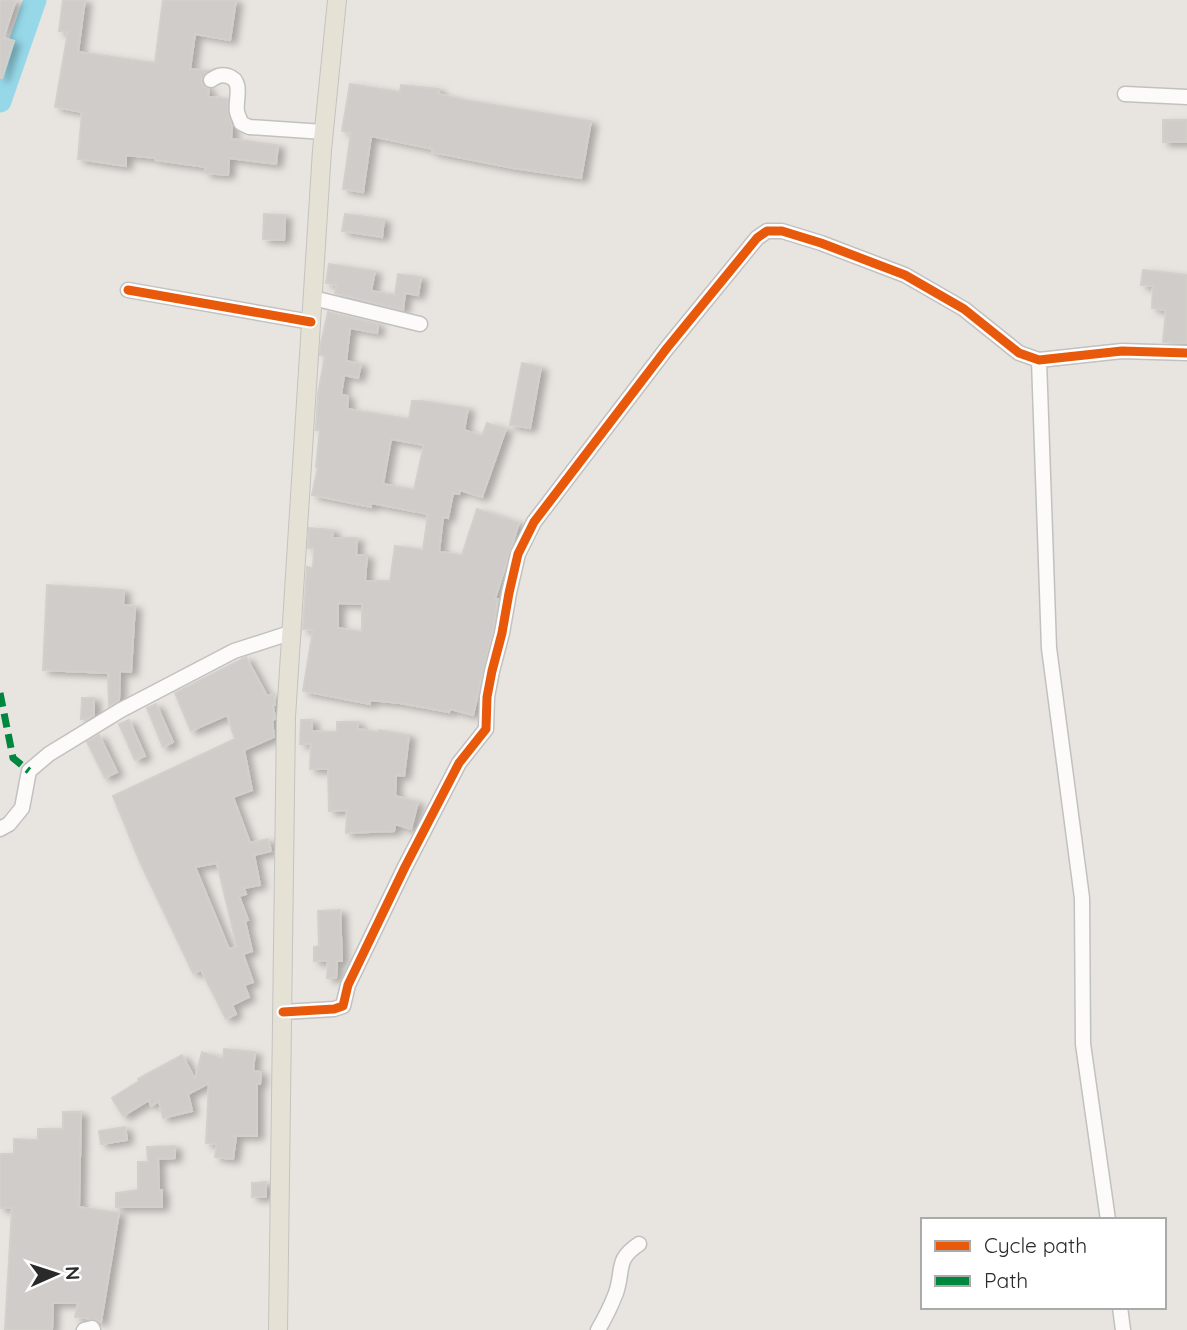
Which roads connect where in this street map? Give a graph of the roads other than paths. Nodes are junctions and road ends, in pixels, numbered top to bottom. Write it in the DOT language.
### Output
graph roads {
  1 [pos="337,0"];
  2 [pos="211,80"];
  3 [pos="1125,94"];
  4 [pos="1187,97"];
  5 [pos="324,132"];
  6 [pos="128,290"];
  7 [pos="313,298"];
  8 [pos="311,323"];
  9 [pos="420,324"];
  10 [pos="1187,353"];
  11 [pos="1039,360"];
  12 [pos="293,632"];
  13 [pos="0,830"];
  14 [pos="283,1012"];
  15 [pos="1108,1218"];
  16 [pos="639,1244"];
  17 [pos="1120,1309"];
  18 [pos="84,1330"];
  19 [pos="93,1330"];
  20 [pos="278,1330"];
  21 [pos="598,1330"];
  22 [pos="1124,1330"];
  1 -- 5 [label="main road"];
  2 -- 5 [label="street"];
  3 -- 4 [label="street"];
  5 -- 7 [label="main road"];
  6 -- 8 [label="street"];
  7 -- 8 [label="main road"];
  7 -- 9 [label="street"];
  8 -- 12 [label="main road"];
  10 -- 11 [label="street"];
  11 -- 14 [label="street"];
  11 -- 15 [label="street"];
  12 -- 13 [label="street"];
  12 -- 14 [label="main road"];
  14 -- 20 [label="main road"];
  16 -- 21 [label="street"];
  17 -- 22 [label="street"];
  18 -- 19 [label="street"];
}
